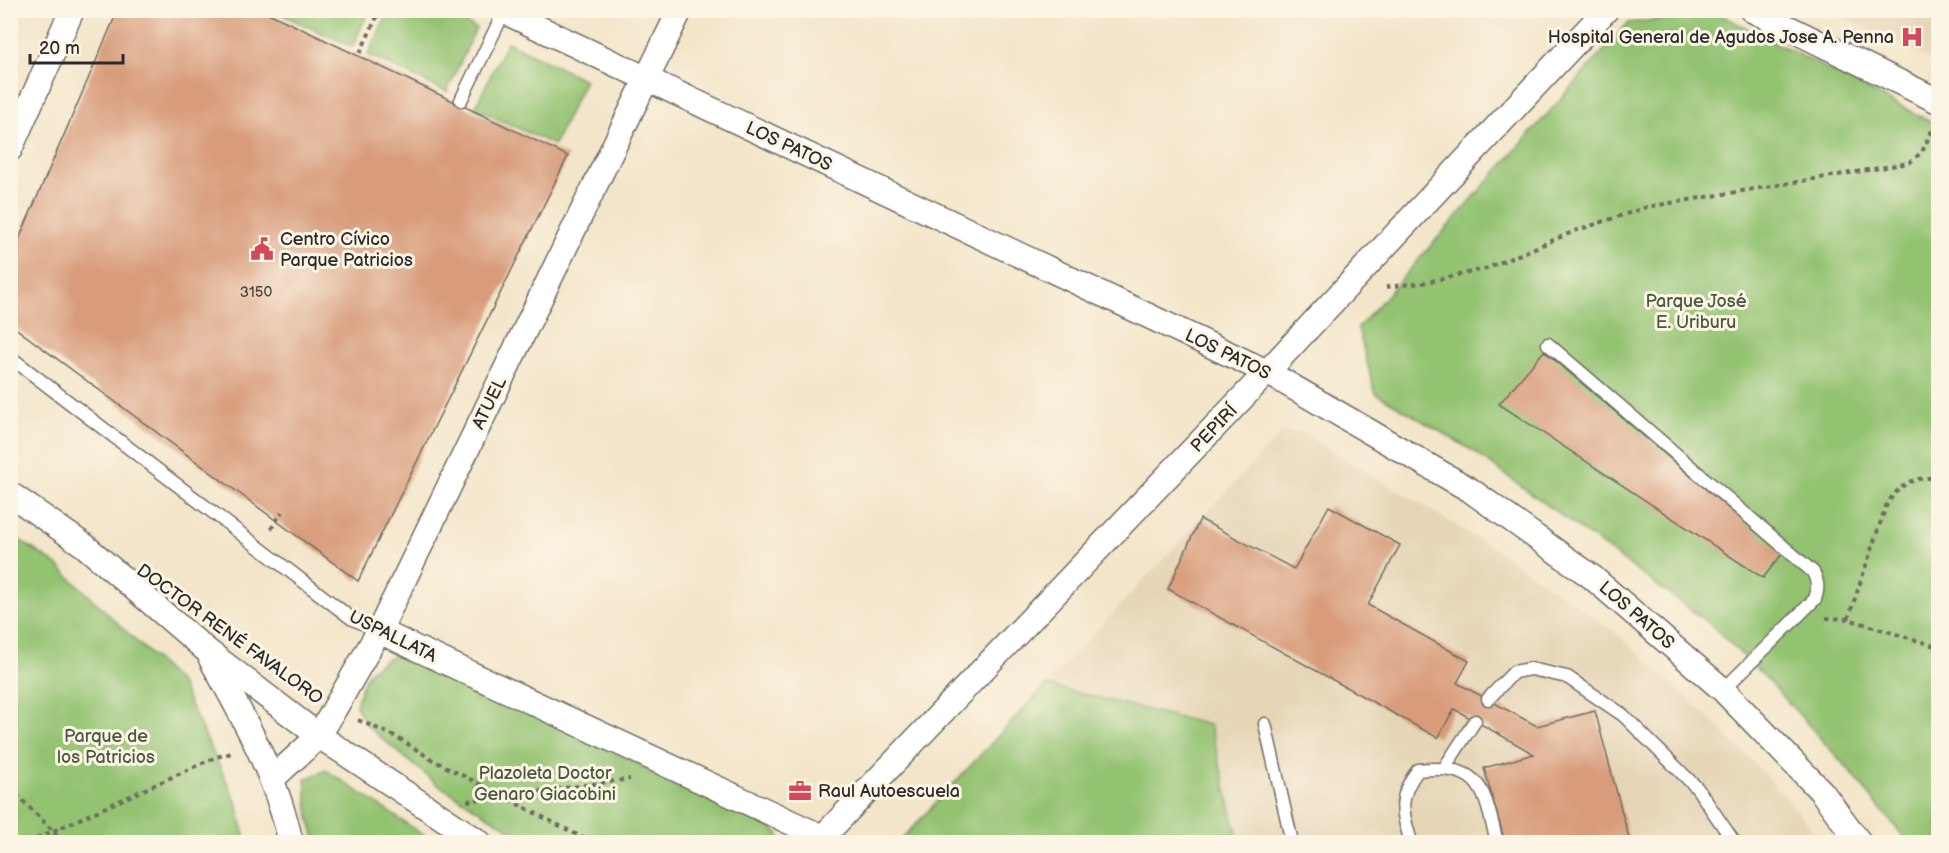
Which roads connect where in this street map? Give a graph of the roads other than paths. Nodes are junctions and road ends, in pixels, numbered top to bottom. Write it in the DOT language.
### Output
graph roads {
  1 [pos="72,10"];
  2 [pos="680,10"];
  3 [pos="1606,10"];
  4 [pos="1752,10"];
  5 [pos="503,11"];
  6 [pos="645,79"];
  7 [pos="461,100"];
  8 [pos="1938,101"];
  9 [pos="10,149"];
  10 [pos="1548,344"];
  11 [pos="10,357"];
  12 [pos="1268,372"];
  13 [pos="10,494"];
  14 [pos="379,631"];
  15 [pos="206,650"];
  16 [pos="1724,690"];
  17 [pos="1488,699"];
  18 [pos="1475,721"];
  19 [pos="1265,724"];
  20 [pos="319,736"];
  21 [pos="1445,767"];
  22 [pos="273,777"];
  23 [pos="820,840"];
  24 [pos="291,843"];
  25 [pos="479,843"];
  26 [pos="1292,843"];
  27 [pos="1411,843"];
  28 [pos="1497,843"];
  29 [pos="1734,843"];
  30 [pos="1859,843"];
  1 -- 9 [label="street"];
  2 -- 6 [label="street, ATUEL"];
  3 -- 12 [label="street, PEPIRÍ"];
  4 -- 8 [label="street"];
  5 -- 6 [label="street, LOS PATOS"];
  5 -- 7 [label="lane"];
  6 -- 12 [label="street, LOS PATOS"];
  6 -- 14 [label="street, ATUEL"];
  10 -- 16 [label="lane"];
  11 -- 14 [label="lane, USPALLATA"];
  12 -- 16 [label="street, LOS PATOS"];
  12 -- 23 [label="street, PEPIRÍ"];
  13 -- 15 [label="street, DOCTOR RENÉ FAVALORO"];
  14 -- 20 [label="street, ATUEL"];
  14 -- 23 [label="street, USPALLATA"];
  15 -- 20 [label="street, DOCTOR RENÉ FAVALORO"];
  15 -- 22 [label="street"];
  16 -- 30 [label="street, LOS PATOS"];
  17 -- 29 [label="lane"];
  18 -- 21 [label="lane"];
  19 -- 26 [label="lane"];
  20 -- 22 [label="street, ATUEL"];
  20 -- 25 [label="street, DOCTOR RENÉ FAVALORO"];
  21 -- 27 [label="lane"];
  21 -- 28 [label="lane"];
  22 -- 24 [label="street"];
}
